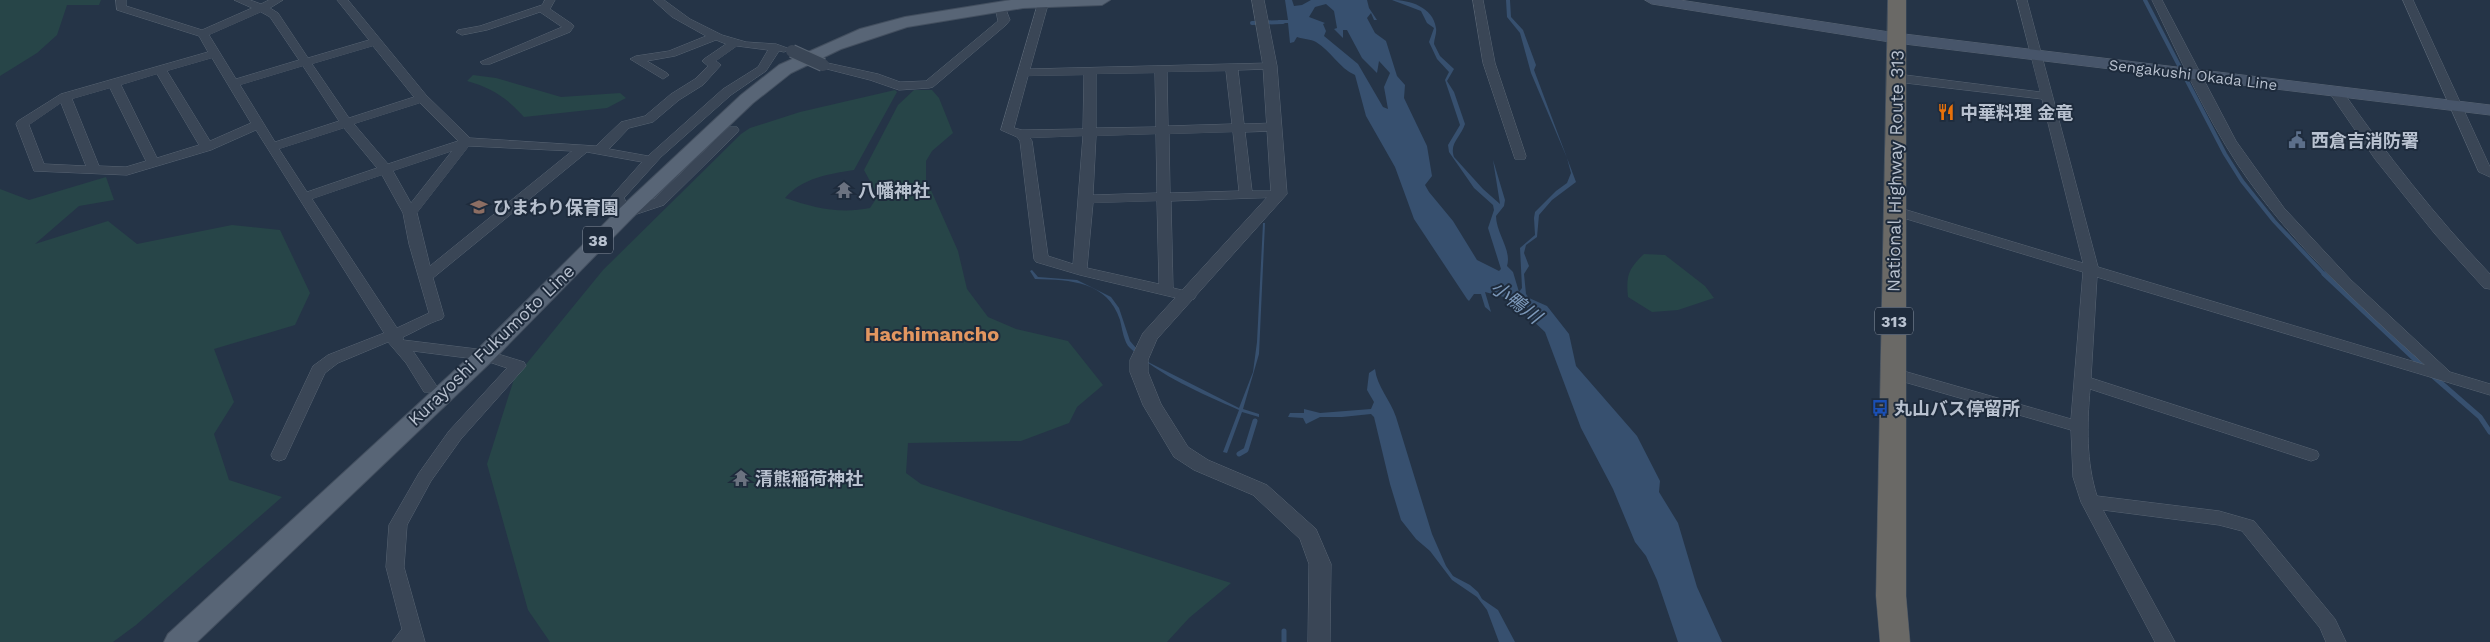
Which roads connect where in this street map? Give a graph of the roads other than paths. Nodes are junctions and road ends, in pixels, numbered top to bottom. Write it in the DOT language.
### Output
graph roads {
  1 [pos="121,0"];
  2 [pos="239,0"];
  3 [pos="278,0"];
  4 [pos="342,0"];
  5 [pos="658,0"];
  6 [pos="1102,0"];
  7 [pos="1258,0"];
  8 [pos="1478,0"];
  9 [pos="1652,0"];
  10 [pos="1897,0"];
  11 [pos="2022,0"];
  12 [pos="2156,0"];
  13 [pos="2408,0"];
  14 [pos="1044,1"];
  15 [pos="548,3"];
  16 [pos="261,7"];
  17 [pos="1000,7"];
  18 [pos="462,32"];
  19 [pos="203,34"];
  20 [pos="714,36"];
  21 [pos="1896,38"];
  22 [pos="377,41"];
  23 [pos="736,42"];
  24 [pos="776,47"];
  25 [pos="216,53"];
  26 [pos="2036,56"];
  27 [pos="306,62"];
  28 [pos="486,62"];
  29 [pos="1270,66"];
  30 [pos="1232,68"];
  31 [pos="160,69"];
  32 [pos="1161,70"];
  33 [pos="1090,72"];
  34 [pos="1023,74"];
  35 [pos="2193,74"];
  36 [pos="663,75"];
  37 [pos="1898,78"];
  38 [pos="114,83"];
  39 [pos="234,83"];
  40 [pos="2336,92"];
  41 [pos="2046,96"];
  42 [pos="65,98"];
  43 [pos="422,98"];
  44 [pos="2457,106"];
  45 [pos="2490,110"];
  46 [pos="346,122"];
  47 [pos="259,124"];
  48 [pos="1238,127"];
  49 [pos="1275,127"];
  50 [pos="734,130"];
  51 [pos="1163,130"];
  52 [pos="1090,132"];
  53 [pos="1021,134"];
  54 [pos="466,142"];
  55 [pos="207,147"];
  56 [pos="272,147"];
  57 [pos="584,148"];
  58 [pos="599,151"];
  59 [pos="1520,156"];
  60 [pos="650,160"];
  61 [pos="154,164"];
  62 [pos="94,169"];
  63 [pos="385,169"];
  64 [pos="2490,173"];
  65 [pos="1279,194"];
  66 [pos="1246,195"];
  67 [pos="305,196"];
  68 [pos="1163,197"];
  69 [pos="1086,199"];
  70 [pos="1895,211"];
  71 [pos="626,212"];
  72 [pos="410,214"];
  73 [pos="2090,270"];
  74 [pos="1080,272"];
  75 [pos="426,276"];
  76 [pos="2490,284"];
  77 [pos="1166,290"];
  78 [pos="1189,296"];
  79 [pos="395,339"];
  80 [pos="485,355"];
  81 [pos="1893,373"];
  82 [pos="2440,374"];
  83 [pos="2082,382"];
  84 [pos="430,388"];
  85 [pos="2490,390"];
  86 [pos="2079,427"];
  87 [pos="279,455"];
  88 [pos="2311,455"];
  89 [pos="2090,502"];
  90 [pos="410,638"];
  91 [pos="178,642"];
  92 [pos="1319,642"];
  93 [pos="1895,642"];
  94 [pos="2166,642"];
  95 [pos="2336,642"];
  1 -- 19 [label="street"];
  2 -- 16 [label="street"];
  3 -- 16 [label="street"];
  4 -- 22 [label="street"];
  5 -- 20 [label="street"];
  6 -- 14 [label="main road, Kurayoshi Fukumoto Line / 38"];
  7 -- 29 [label="street"];
  8 -- 59 [label="street"];
  9 -- 21 [label="main road, Sengakushi Okada Line"];
  10 -- 21 [label="highway, National Highway Route 313 / 313"];
  11 -- 26 [label="street"];
  12 -- 35 [label="street"];
  13 -- 44 [label="street"];
  14 -- 17 [label="main road, Kurayoshi Fukumoto Line / 38"];
  14 -- 34 [label="street"];
  15 -- 18 [label="street"];
  15 -- 28 [label="street"];
  16 -- 19 [label="street"];
  16 -- 27 [label="street"];
  17 -- 24 [label="street, bridge"];
  17 -- 71 [label="main road, Kurayoshi Fukumoto Line / 38"];
  19 -- 25 [label="street"];
  20 -- 23 [label="street"];
  20 -- 36 [label="street"];
  21 -- 26 [label="main road, Sengakushi Okada Line"];
  21 -- 37 [label="highway, National Highway Route 313 / 313"];
  22 -- 27 [label="street"];
  22 -- 43 [label="street"];
  23 -- 24 [label="street"];
  23 -- 58 [label="street"];
  24 -- 60 [label="street"];
  25 -- 31 [label="street"];
  25 -- 39 [label="street"];
  26 -- 35 [label="main road, Sengakushi Okada Line"];
  26 -- 41 [label="street"];
  27 -- 39 [label="street"];
  27 -- 46 [label="street"];
  29 -- 30 [label="street"];
  29 -- 49 [label="street"];
  30 -- 32 [label="street"];
  30 -- 48 [label="street"];
  31 -- 38 [label="street"];
  31 -- 55 [label="street"];
  32 -- 33 [label="street"];
  32 -- 51 [label="street"];
  33 -- 34 [label="street"];
  33 -- 52 [label="street"];
  34 -- 53 [label="street"];
  35 -- 40 [label="main road, Sengakushi Okada Line"];
  35 -- 82 [label="street"];
  37 -- 41 [label="street"];
  37 -- 70 [label="highway, National Highway Route 313 / 313"];
  38 -- 42 [label="street"];
  38 -- 61 [label="street"];
  39 -- 47 [label="street"];
  40 -- 44 [label="main road, Sengakushi Okada Line"];
  40 -- 76 [label="street"];
  41 -- 73 [label="street"];
  42 -- 62 [label="street"];
  42 -- 62 [label="street"];
  43 -- 46 [label="street"];
  43 -- 54 [label="street"];
  44 -- 45 [label="main road, Sengakushi Okada Line"];
  44 -- 64 [label="street"];
  46 -- 56 [label="street"];
  46 -- 63 [label="street"];
  47 -- 55 [label="street"];
  47 -- 56 [label="street"];
  48 -- 49 [label="street"];
  48 -- 51 [label="street"];
  48 -- 66 [label="street"];
  49 -- 65 [label="street"];
  50 -- 71 [label="street"];
  51 -- 52 [label="street"];
  51 -- 68 [label="street"];
  52 -- 53 [label="street"];
  52 -- 69 [label="street"];
  53 -- 74 [label="street"];
  54 -- 57 [label="street"];
  54 -- 63 [label="street"];
  54 -- 72 [label="street"];
  55 -- 61 [label="street"];
  56 -- 67 [label="street"];
  57 -- 58 [label="street"];
  57 -- 75 [label="street"];
  58 -- 60 [label="street"];
  60 -- 71 [label="street"];
  61 -- 62 [label="street"];
  63 -- 67 [label="street"];
  63 -- 72 [label="street"];
  65 -- 66 [label="street"];
  65 -- 78 [label="street"];
  66 -- 68 [label="street"];
  67 -- 79 [label="street"];
  68 -- 69 [label="street"];
  68 -- 77 [label="street"];
  69 -- 74 [label="street"];
  70 -- 73 [label="street"];
  70 -- 81 [label="highway, National Highway Route 313 / 313"];
  71 -- 80 [label="main road, Kurayoshi Fukumoto Line / 38"];
  72 -- 75 [label="street"];
  73 -- 82 [label="street"];
  73 -- 83 [label="street"];
  74 -- 77 [label="street"];
  75 -- 79 [label="street"];
  77 -- 78 [label="street"];
  78 -- 92 [label="street"];
  79 -- 80 [label="street"];
  79 -- 84 [label="street"];
  79 -- 87 [label="street"];
  80 -- 90 [label="street"];
  80 -- 91 [label="main road, Kurayoshi Fukumoto Line / 38"];
  81 -- 86 [label="street"];
  81 -- 93 [label="highway, National Highway Route 313 / 313"];
  82 -- 85 [label="street"];
  83 -- 86 [label="street"];
  83 -- 88 [label="street"];
  86 -- 89 [label="street"];
  89 -- 94 [label="street"];
  89 -- 95 [label="street"];
}
